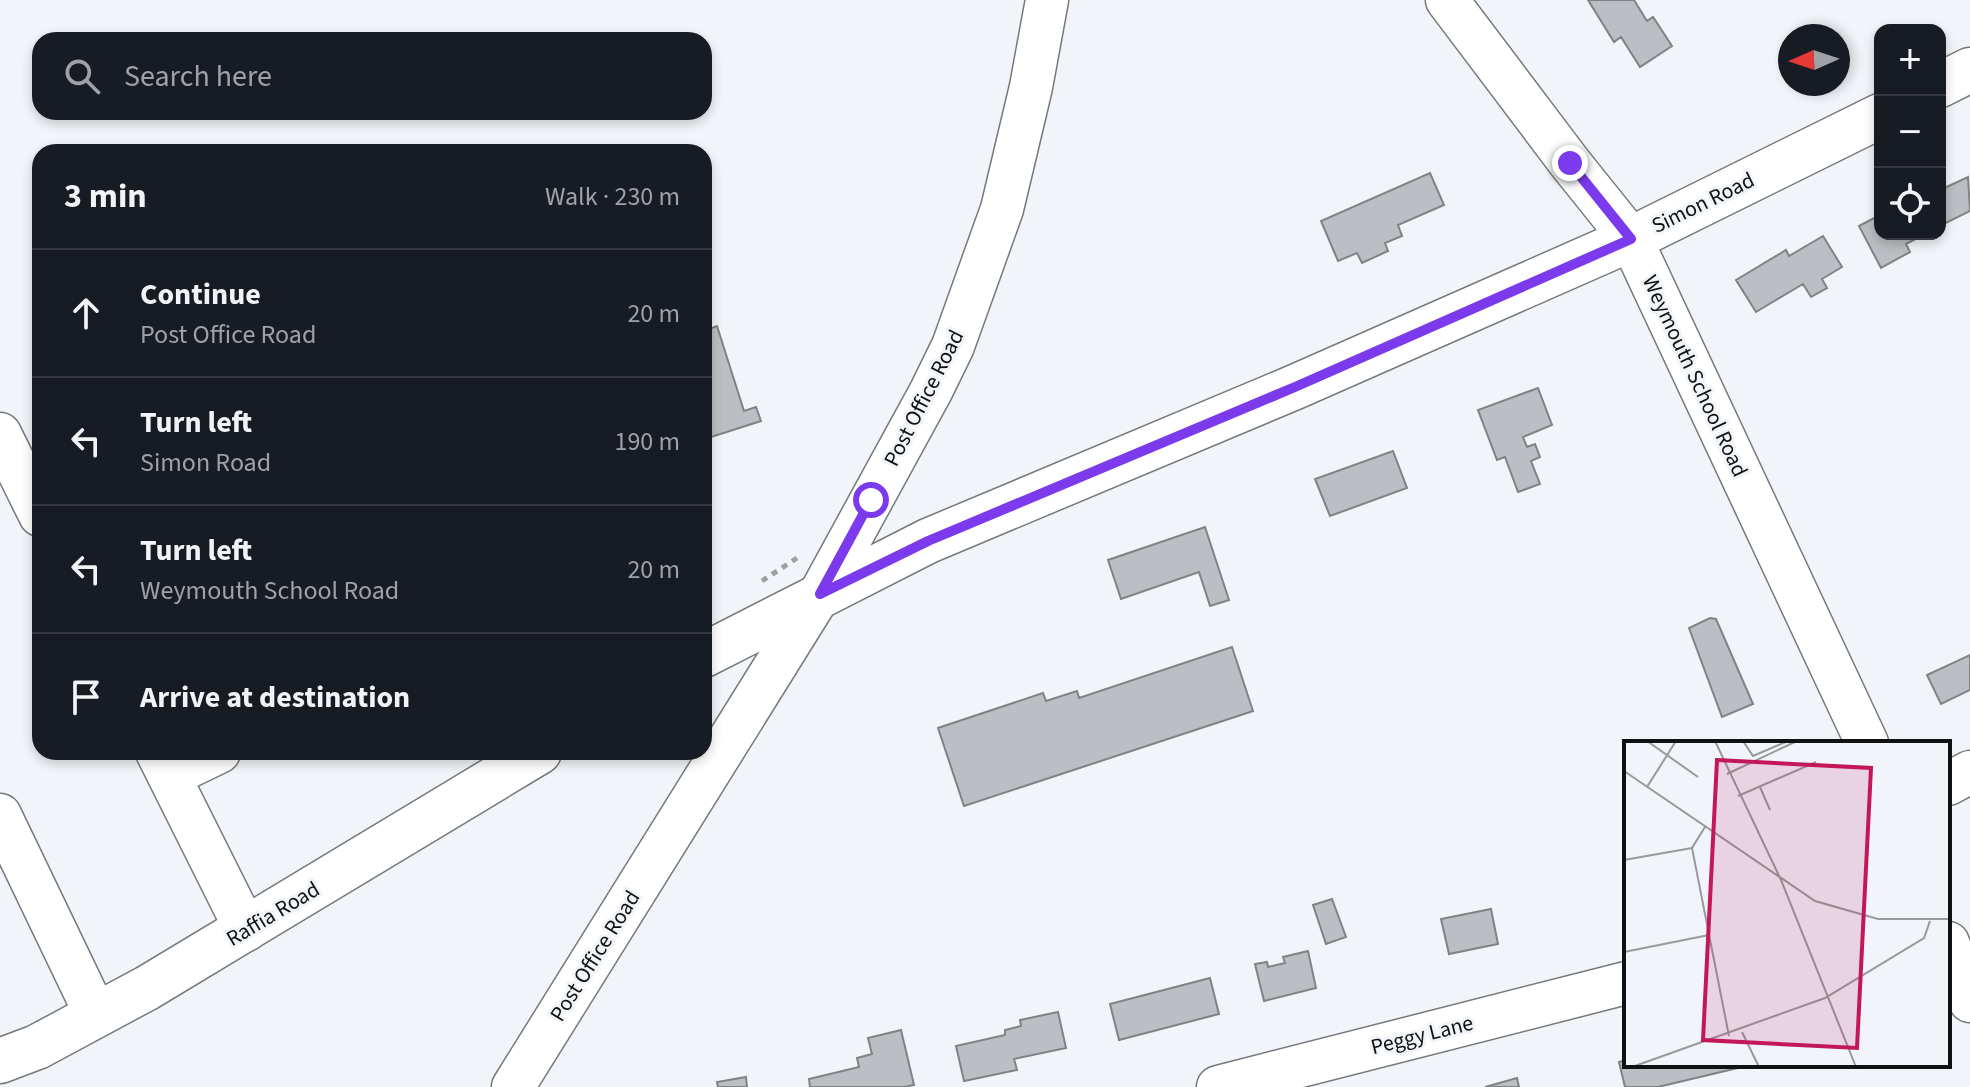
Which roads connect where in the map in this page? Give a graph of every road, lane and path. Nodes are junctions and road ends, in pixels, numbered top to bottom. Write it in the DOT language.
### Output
graph roads {
  1 [pos="1047,0"];
  2 [pos="1447,0"];
  3 [pos="1970,70"];
  4 [pos="1946,82"];
  5 [pos="1874,119"];
  6 [pos="1631,239"];
  7 [pos="0,434"];
  8 [pos="32,499"];
  9 [pos="820,594"];
  10 [pos="712,651"];
  11 [pos="1866,741"];
  12 [pos="526,760"];
  13 [pos="163,764"];
  14 [pos="1970,772"];
  15 [pos="1950,783"];
  16 [pos="0,815"];
  17 [pos="246,930"];
  18 [pos="1950,948"];
  19 [pos="1624,984"];
  20 [pos="1970,1001"];
  21 [pos="96,1015"];
  22 [pos="0,1061"];
  23 [pos="1227,1086"];
  24 [pos="513,1087"];
  1 -- 9 [label="street, Post Office Road"];
  2 -- 6 [label="street, Weymouth School Road"];
  3 -- 4 [label="main road"];
  5 -- 6 [label="main road, Simon Road"];
  6 -- 9 [label="main road, Simon Road"];
  6 -- 11 [label="street, Weymouth School Road"];
  7 -- 8 [label="street"];
  9 -- 10 [label="main road"];
  9 -- 24 [label="street, Post Office Road"];
  12 -- 17 [label="main road, Raffia Road"];
  13 -- 17 [label="street"];
  14 -- 15 [label="street"];
  16 -- 21 [label="street"];
  17 -- 21 [label="main road, Raffia Road"];
  18 -- 20 [label="street"];
  19 -- 23 [label="street, Peggy Lane"];
  21 -- 22 [label="main road, Raffia Road"];
}
